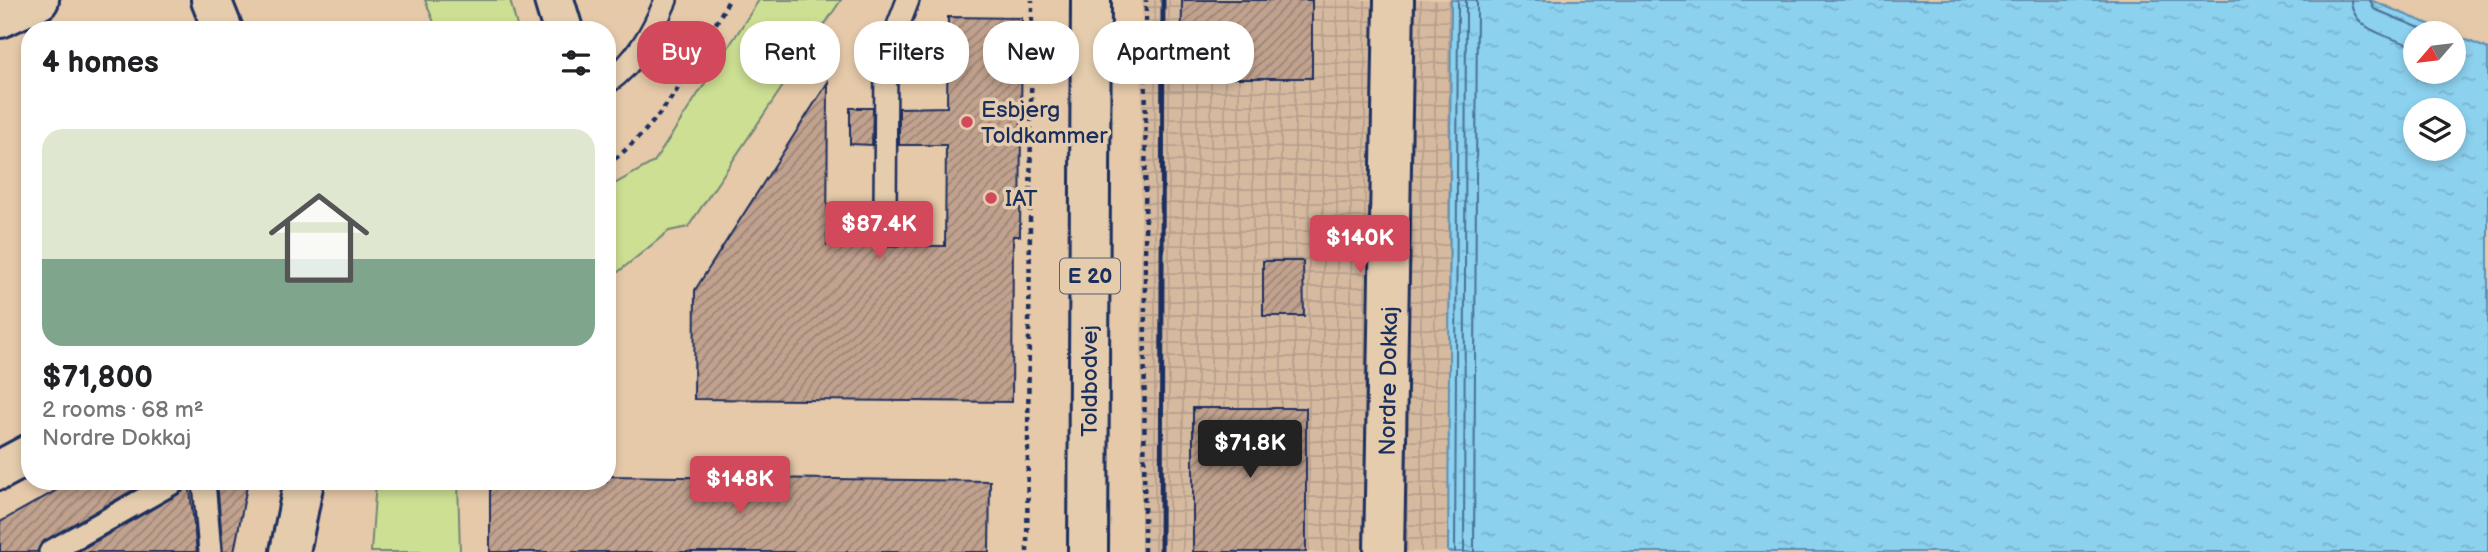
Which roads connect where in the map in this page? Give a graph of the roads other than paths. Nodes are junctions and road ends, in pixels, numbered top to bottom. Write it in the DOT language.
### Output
graph roads {
  1 [pos="39,0"];
  2 [pos="211,0"];
  3 [pos="554,0"];
  4 [pos="666,0"];
  5 [pos="908,0"];
  6 [pos="1091,0"];
  7 [pos="1394,0"];
  8 [pos="0,18"];
  9 [pos="219,21"];
  10 [pos="560,21"];
  11 [pos="616,76"];
  12 [pos="885,215"];
  13 [pos="21,459"];
  14 [pos="0,470"];
  15 [pos="160,490"];
  16 [pos="205,490"];
  17 [pos="302,490"];
  18 [pos="50,552"];
  19 [pos="210,552"];
  20 [pos="290,552"];
  21 [pos="1088,552"];
  22 [pos="1384,552"];
  1 -- 8 [label="street"];
  2 -- 9 [label="street"];
  3 -- 10 [label="street"];
  4 -- 11 [label="lane"];
  5 -- 12 [label="lane"];
  6 -- 21 [label="street, Toldbodvej / E 20"];
  7 -- 22 [label="street, Nordre Dokkaj"];
  13 -- 14 [label="street"];
  15 -- 18 [label="lane"];
  16 -- 19 [label="lane"];
  17 -- 20 [label="street"];
}
